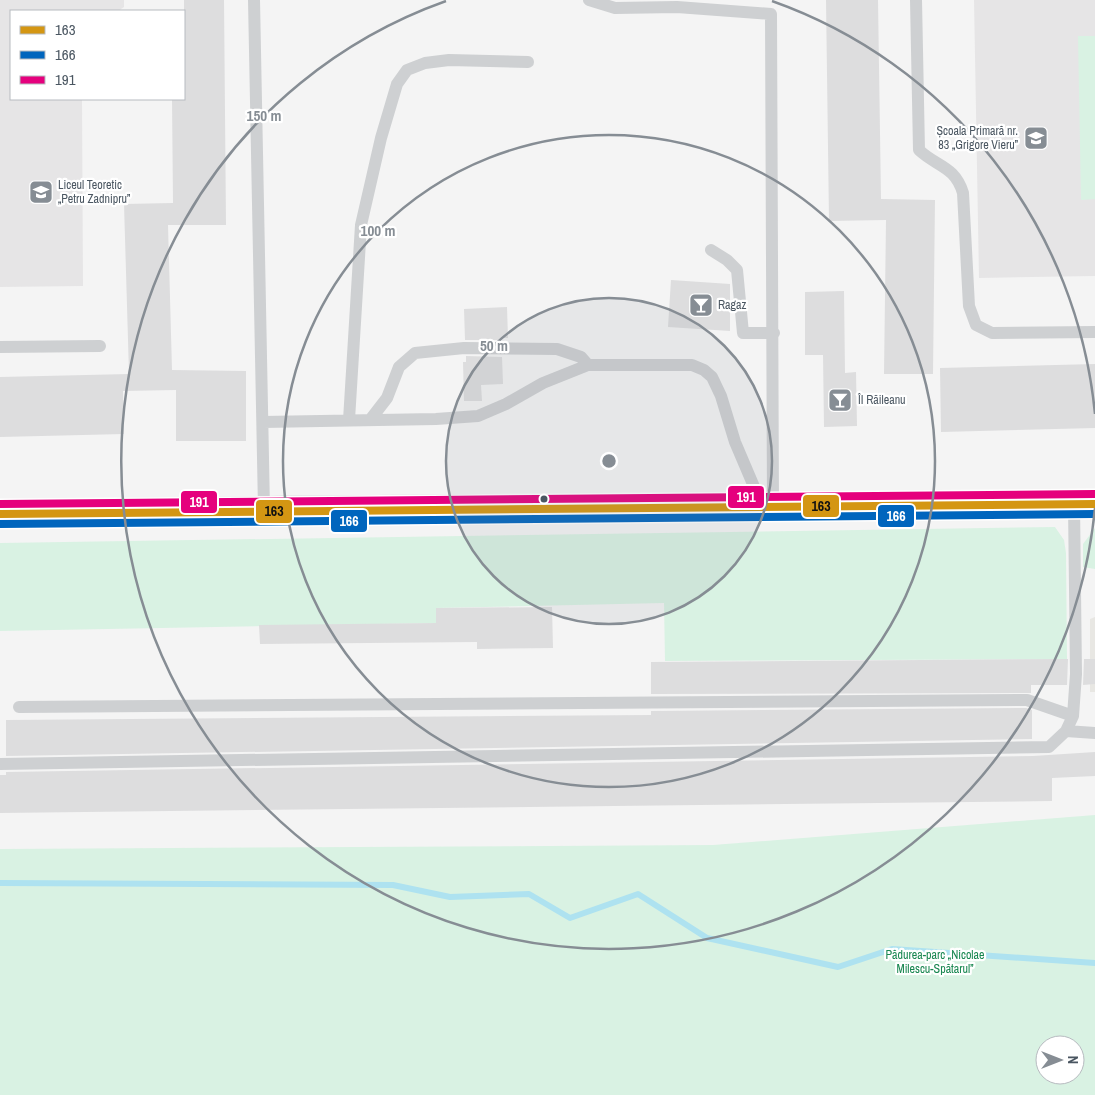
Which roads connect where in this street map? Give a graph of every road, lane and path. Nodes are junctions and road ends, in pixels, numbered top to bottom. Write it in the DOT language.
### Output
graph roads {
  1 [pos="254,0"];
  2 [pos="590,0"];
  3 [pos="916,0"];
  4 [pos="677,4"];
  5 [pos="528,62"];
  6 [pos="711,250"];
  7 [pos="1095,332"];
  8 [pos="774,333"];
  9 [pos="100,346"];
  10 [pos="0,347"];
  11 [pos="588,365"];
  12 [pos="349,420"];
  13 [pos="370,420"];
  14 [pos="263,422"];
  15 [pos="1084,504"];
  16 [pos="773,507"];
  17 [pos="264,509"];
  18 [pos="0,514"];
  19 [pos="19,708"];
  20 [pos="1073,716"];
  21 [pos="1066,731"];
  22 [pos="1095,733"];
  23 [pos="0,764"];
  1 -- 14 [label="lane"];
  2 -- 4 [label="lane"];
  3 -- 7 [label="lane"];
  4 -- 8 [label="lane"];
  5 -- 12 [label="lane"];
  6 -- 8 [label="lane"];
  8 -- 16 [label="lane"];
  9 -- 10 [label="lane"];
  11 -- 13 [label="lane"];
  11 -- 13 [label="lane"];
  11 -- 16 [label="lane"];
  12 -- 13 [label="lane"];
  12 -- 14 [label="lane"];
  14 -- 17 [label="lane"];
  15 -- 16 [label="main road"];
  15 -- 20 [label="lane"];
  16 -- 17 [label="main road"];
  17 -- 18 [label="main road"];
  19 -- 20 [label="lane"];
  20 -- 21 [label="lane"];
  21 -- 22 [label="lane"];
  21 -- 23 [label="lane"];
}
